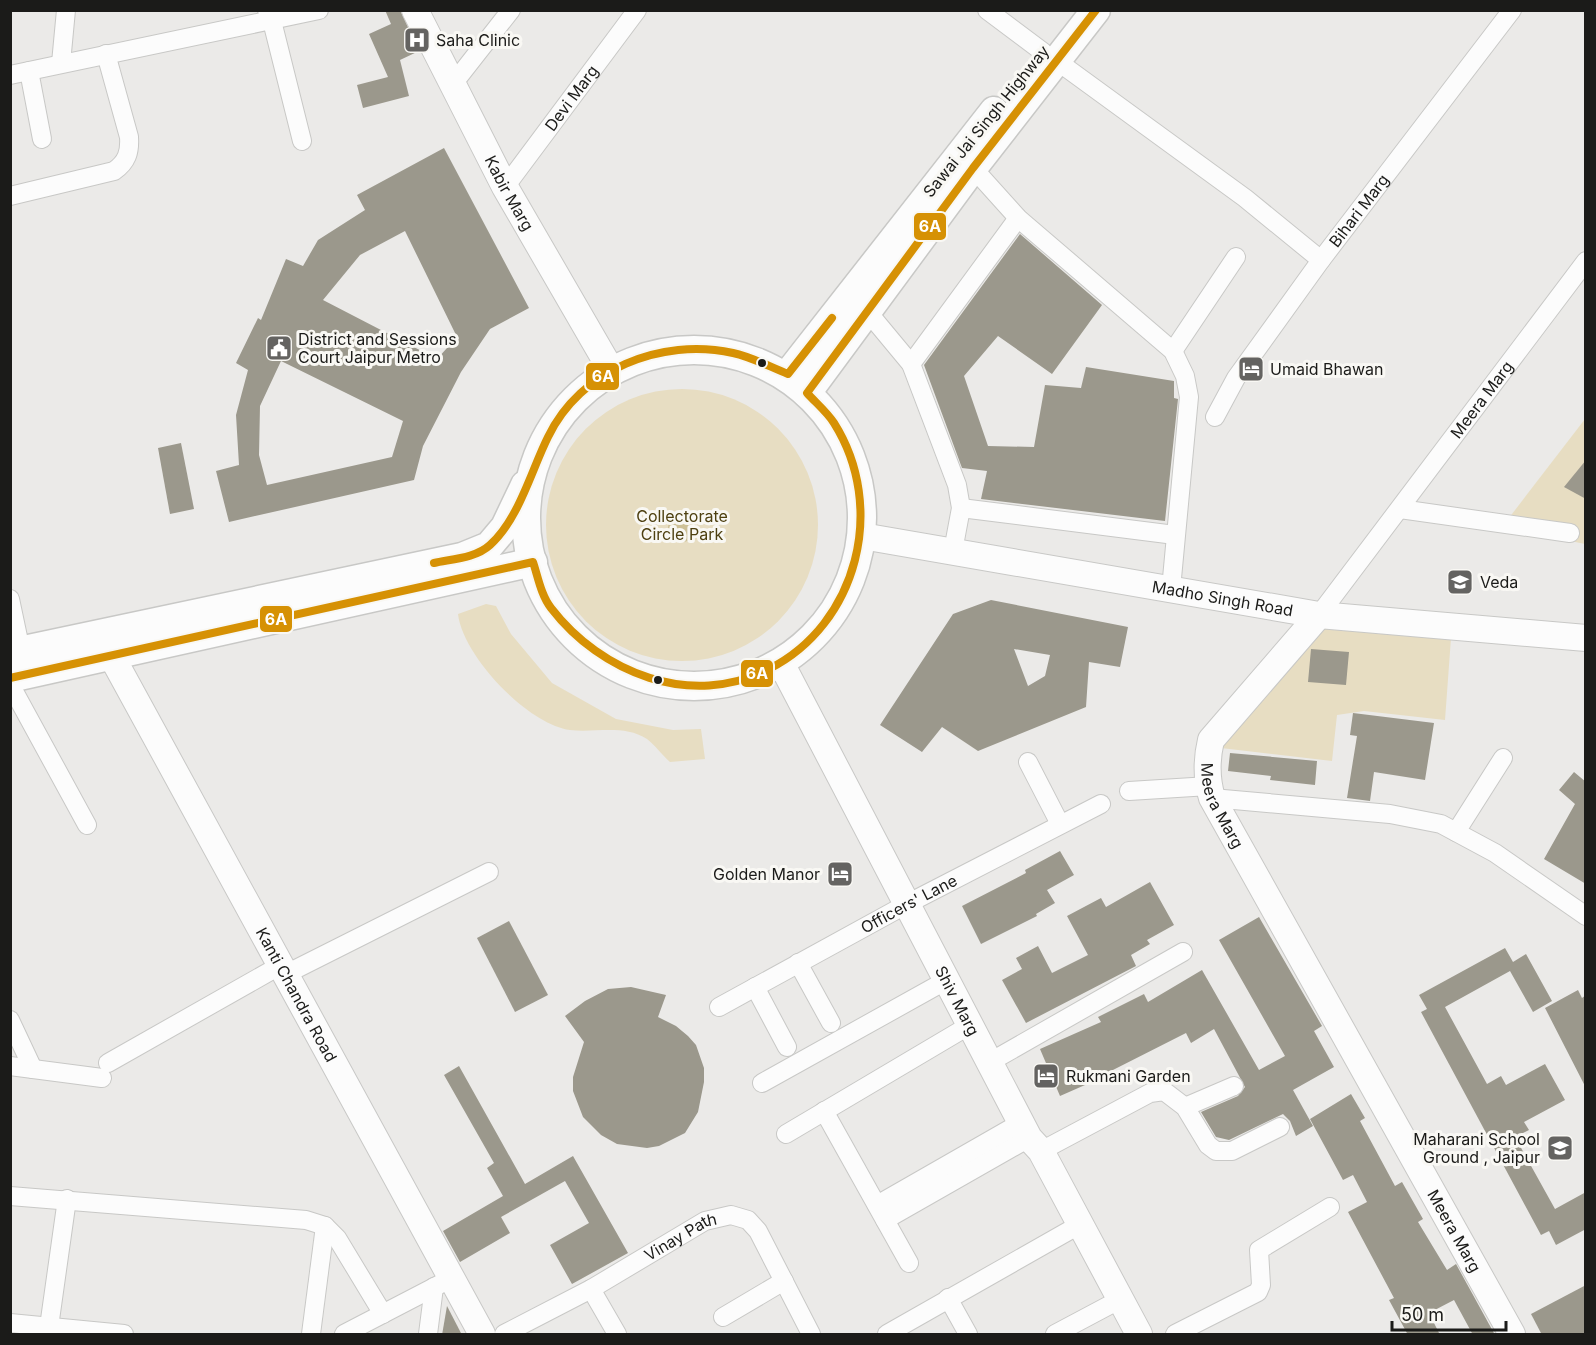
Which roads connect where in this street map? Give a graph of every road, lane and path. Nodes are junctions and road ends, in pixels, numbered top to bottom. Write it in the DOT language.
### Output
graph roads {
  1 [pos="66,10"];
  2 [pos="319,10"];
  3 [pos="415,10"];
  4 [pos="512,10"];
  5 [pos="637,10"];
  6 [pos="987,10"];
  7 [pos="1074,10"];
  8 [pos="1096,10"];
  9 [pos="1512,10"];
  10 [pos="270,16"];
  11 [pos="106,54"];
  12 [pos="1050,57"];
  13 [pos="61,63"];
  14 [pos="28,70"];
  15 [pos="10,75"];
  16 [pos="453,84"];
  17 [pos="42,139"];
  18 [pos="302,141"];
  19 [pos="973,168"];
  20 [pos="506,187"];
  21 [pos="10,196"];
  22 [pos="1018,218"];
  23 [pos="1236,257"];
  24 [pos="1321,260"];
  25 [pos="1586,261"];
  26 [pos="867,311"];
  27 [pos="1173,351"];
  28 [pos="911,364"];
  29 [pos="611,370"];
  30 [pos="797,384"];
  31 [pos="1215,417"];
  32 [pos="536,463"];
  33 [pos="961,508"];
  34 [pos="1400,509"];
  35 [pos="1570,533"];
  36 [pos="862,536"];
  37 [pos="1175,536"];
  38 [pos="952,551"];
  39 [pos="532,562"];
  40 [pos="1171,589"];
  41 [pos="10,599"];
  42 [pos="1319,615"];
  43 [pos="1586,638"];
  44 [pos="16,652"];
  45 [pos="111,655"];
  46 [pos="781,663"];
  47 [pos="10,678"];
  48 [pos="10,684"];
  49 [pos="1503,758"];
  50 [pos="1028,762"];
  51 [pos="1129,791"];
  52 [pos="1210,792"];
  53 [pos="1101,804"];
  54 [pos="1060,824"];
  55 [pos="87,825"];
  56 [pos="1456,832"];
  57 [pos="489,872"];
  58 [pos="907,904"];
  59 [pos="1584,912"];
  60 [pos="1183,952"];
  61 [pos="798,963"];
  62 [pos="283,969"];
  63 [pos="947,980"];
  64 [pos="755,987"];
  65 [pos="719,1007"];
  66 [pos="10,1020"];
  67 [pos="831,1023"];
  68 [pos="970,1025"];
  69 [pos="787,1047"];
  70 [pos="990,1062"];
  71 [pos="10,1066"];
  72 [pos="33,1069"];
  73 [pos="762,1083"];
  74 [pos="1234,1086"];
  75 [pos="1185,1107"];
  76 [pos="824,1111"];
  77 [pos="1280,1127"];
  78 [pos="786,1134"];
  79 [pos="1031,1137"];
  80 [pos="10,1196"];
  81 [pos="67,1199"];
  82 [pos="1330,1207"];
  83 [pos="881,1213"];
  84 [pos="1079,1225"];
  85 [pos="325,1226"];
  86 [pos="909,1263"];
  87 [pos="784,1281"];
  88 [pos="442,1283"];
  89 [pos="591,1288"];
  90 [pos="948,1298"];
  91 [pos="1119,1300"];
  92 [pos="383,1314"];
  93 [pos="723,1317"];
  94 [pos="10,1323"];
  95 [pos="48,1331"];
  96 [pos="124,1335"];
  97 [pos="311,1335"];
  98 [pos="344,1335"];
  99 [pos="428,1335"];
  100 [pos="482,1335"];
  101 [pos="504,1335"];
  102 [pos="617,1335"];
  103 [pos="811,1335"];
  104 [pos="887,1335"];
  105 [pos="968,1335"];
  106 [pos="1055,1335"];
  107 [pos="1139,1335"];
  108 [pos="1175,1335"];
  109 [pos="1512,1335"];
  1 -- 13 [label="street"];
  2 -- 10 [label="street"];
  3 -- 16 [label="street, Kabir Marg"];
  4 -- 16 [label="street"];
  5 -- 20 [label="street, Devi Marg"];
  6 -- 12 [label="street"];
  7 -- 12 [label="main road, Sawai Jai Singh Highway"];
  8 -- 12 [label="main road"];
  9 -- 24 [label="street, Bihari Marg"];
  10 -- 11 [label="street"];
  10 -- 18 [label="street"];
  11 -- 13 [label="street"];
  11 -- 21 [label="street"];
  12 -- 19 [label="main road"];
  12 -- 24 [label="street"];
  12 -- 30 [label="main road, Sawai Jai Singh Highway"];
  13 -- 14 [label="street"];
  14 -- 15 [label="street"];
  14 -- 17 [label="street"];
  16 -- 20 [label="street, Kabir Marg"];
  19 -- 22 [label="street"];
  19 -- 26 [label="main road"];
  20 -- 29 [label="street, Kabir Marg"];
  22 -- 27 [label="street"];
  22 -- 28 [label="street"];
  23 -- 27 [label="street"];
  24 -- 31 [label="street, Bihari Marg"];
  25 -- 34 [label="street, Meera Marg"];
  26 -- 28 [label="street"];
  26 -- 30 [label="main road"];
  27 -- 37 [label="street"];
  28 -- 33 [label="street"];
  29 -- 30 [label="main road"];
  29 -- 32 [label="main road"];
  30 -- 36 [label="main road"];
  32 -- 39 [label="main road"];
  32 -- 44 [label="main road"];
  33 -- 37 [label="street"];
  33 -- 38 [label="street"];
  34 -- 35 [label="street"];
  34 -- 42 [label="street, Meera Marg"];
  36 -- 38 [label="street, Madho Singh Road"];
  36 -- 46 [label="main road"];
  37 -- 40 [label="street"];
  38 -- 40 [label="street, Madho Singh Road"];
  39 -- 45 [label="main road"];
  39 -- 46 [label="main road"];
  40 -- 42 [label="street, Madho Singh Road"];
  41 -- 44 [label="street"];
  42 -- 43 [label="street, Madho Singh Road"];
  42 -- 52 [label="street, Meera Marg"];
  45 -- 47 [label="main road"];
  45 -- 62 [label="street, Kanti Chandra Road"];
  46 -- 58 [label="street, Shiv Marg"];
  48 -- 55 [label="street"];
  49 -- 56 [label="street"];
  50 -- 54 [label="street"];
  51 -- 52 [label="street"];
  52 -- 56 [label="street"];
  52 -- 109 [label="street, Meera Marg"];
  53 -- 54 [label="street, Officers' Lane"];
  54 -- 58 [label="street, Officers' Lane"];
  56 -- 59 [label="street"];
  57 -- 62 [label="street"];
  58 -- 61 [label="street, Officers' Lane"];
  58 -- 63 [label="street, Shiv Marg"];
  60 -- 70 [label="street"];
  61 -- 64 [label="street, Officers' Lane"];
  61 -- 67 [label="street"];
  62 -- 72 [label="street"];
  62 -- 88 [label="street, Kanti Chandra Road"];
  63 -- 68 [label="street, Shiv Marg"];
  63 -- 73 [label="street"];
  64 -- 65 [label="street, Officers' Lane"];
  64 -- 69 [label="street"];
  66 -- 72 [label="street"];
  68 -- 70 [label="street, Shiv Marg"];
  68 -- 76 [label="street"];
  70 -- 79 [label="street, Shiv Marg"];
  71 -- 72 [label="street"];
  74 -- 75 [label="street"];
  75 -- 77 [label="street"];
  75 -- 79 [label="street"];
  76 -- 78 [label="street"];
  76 -- 83 [label="street"];
  79 -- 83 [label="street"];
  79 -- 84 [label="street, Shiv Marg"];
  80 -- 81 [label="street"];
  81 -- 85 [label="street"];
  81 -- 95 [label="street"];
  82 -- 108 [label="street"];
  83 -- 86 [label="street"];
  84 -- 90 [label="street"];
  84 -- 91 [label="street, Shiv Marg"];
  85 -- 92 [label="street"];
  85 -- 97 [label="street"];
  87 -- 89 [label="street, Vinay Path"];
  87 -- 93 [label="street"];
  87 -- 103 [label="street, Vinay Path"];
  88 -- 92 [label="street"];
  88 -- 99 [label="street"];
  88 -- 100 [label="street, Kanti Chandra Road"];
  89 -- 101 [label="street, Vinay Path"];
  89 -- 102 [label="street"];
  90 -- 104 [label="street"];
  90 -- 105 [label="street"];
  91 -- 106 [label="street"];
  91 -- 107 [label="street, Shiv Marg"];
  92 -- 98 [label="street"];
  94 -- 95 [label="street"];
  95 -- 96 [label="street"];
}
